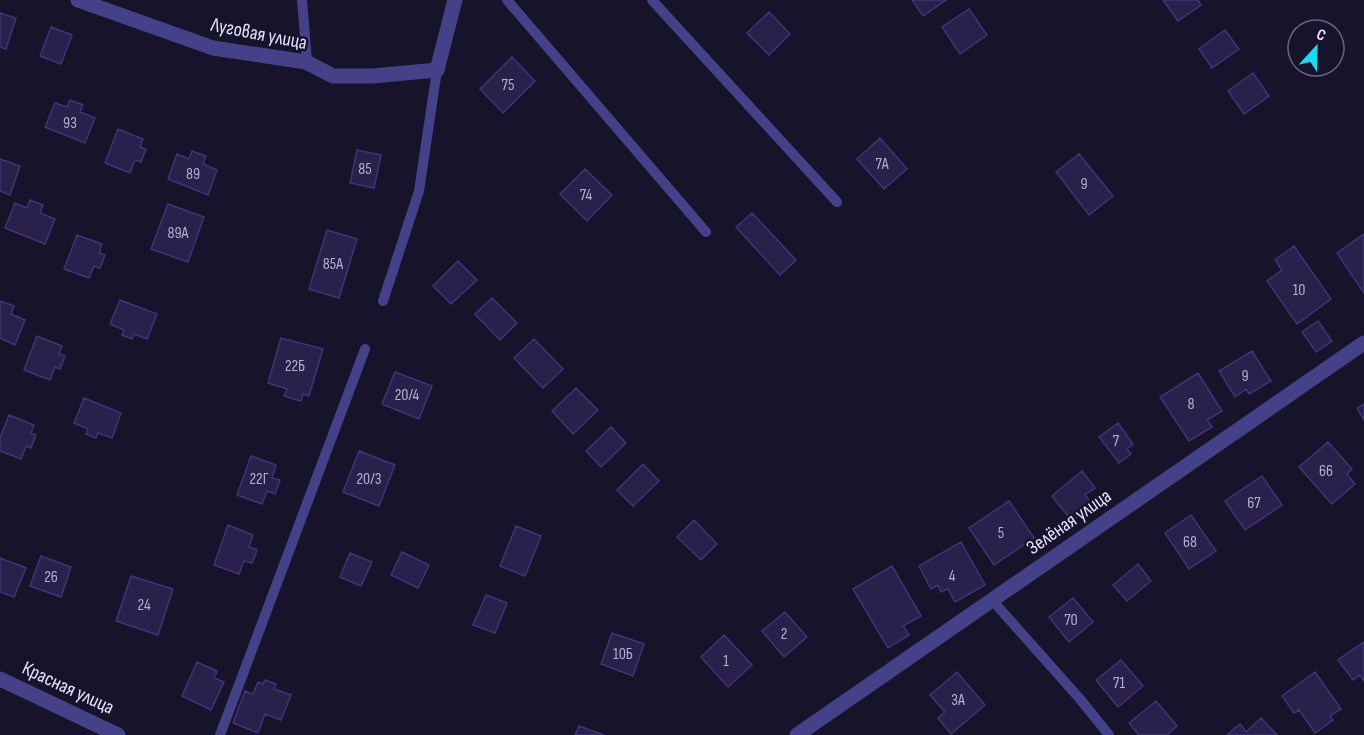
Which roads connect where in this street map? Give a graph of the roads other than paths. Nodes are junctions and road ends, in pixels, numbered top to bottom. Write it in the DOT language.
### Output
graph roads {
  1 [pos="78,0"];
  2 [pos="302,0"];
  3 [pos="455,0"];
  4 [pos="507,0"];
  5 [pos="652,0"];
  6 [pos="306,62"];
  7 [pos="437,70"];
  8 [pos="837,202"];
  9 [pos="706,232"];
  10 [pos="383,301"];
  11 [pos="1364,343"];
  12 [pos="365,349"];
  13 [pos="992,600"];
  14 [pos="0,679"];
  15 [pos="118,735"];
  16 [pos="220,735"];
  17 [pos="797,735"];
  18 [pos="1109,735"];
  1 -- 6 [label="street, Луговая улица"];
  2 -- 6 [label="lane"];
  3 -- 7 [label="street"];
  4 -- 9 [label="lane"];
  5 -- 8 [label="lane"];
  6 -- 7 [label="street, Луговая улица"];
  7 -- 10 [label="lane"];
  11 -- 13 [label="street, Зелёная улица"];
  12 -- 16 [label="lane"];
  13 -- 17 [label="street, Зелёная улица"];
  13 -- 18 [label="lane"];
  14 -- 15 [label="street, Красная улица"];
}
